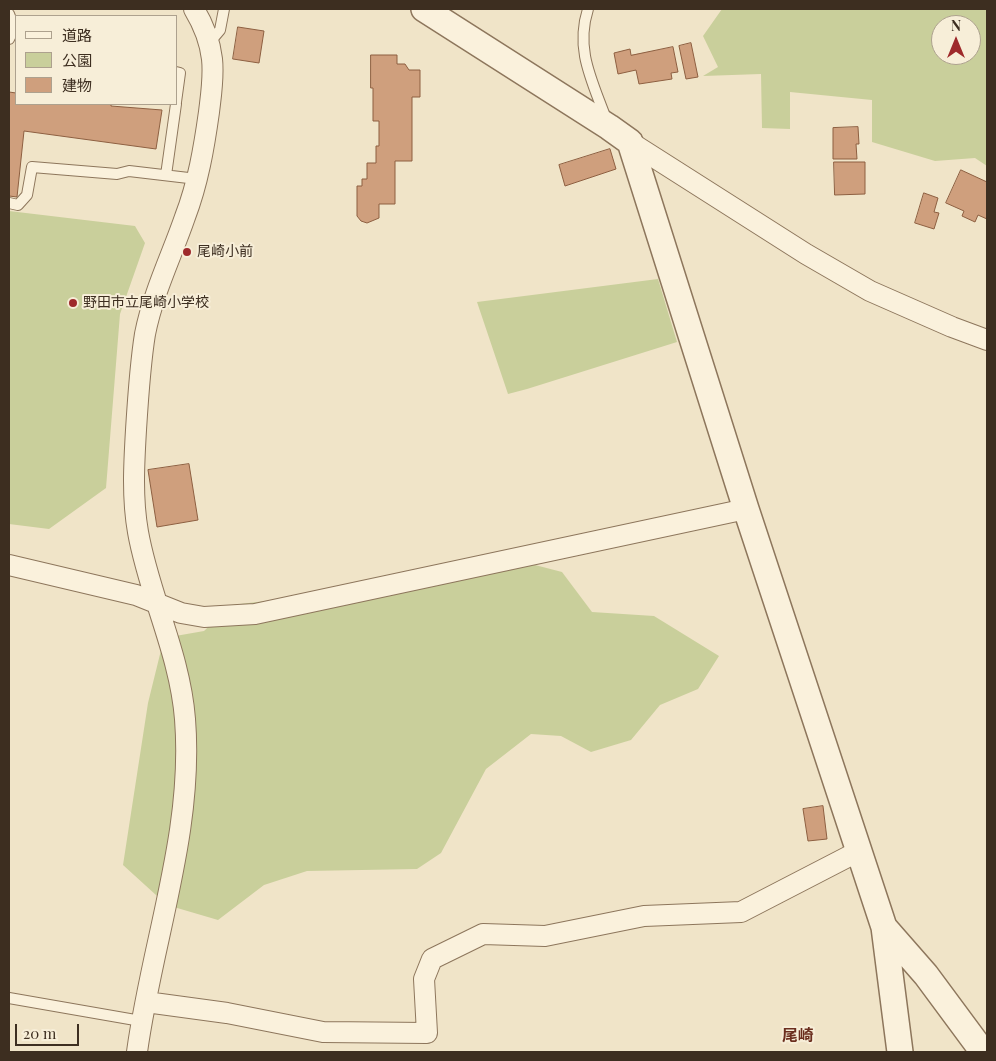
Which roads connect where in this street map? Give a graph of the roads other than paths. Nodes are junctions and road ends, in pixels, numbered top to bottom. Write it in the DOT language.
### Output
graph roads {
  1 [pos="19,9"];
  2 [pos="194,9"];
  3 [pos="224,9"];
  4 [pos="424,9"];
  5 [pos="588,9"];
  6 [pos="9,15"];
  7 [pos="12,38"];
  8 [pos="208,43"];
  9 [pos="178,72"];
  10 [pos="178,88"];
  11 [pos="176,105"];
  12 [pos="609,127"];
  13 [pos="630,142"];
  14 [pos="166,175"];
  15 [pos="197,178"];
  16 [pos="9,204"];
  17 [pos="987,340"];
  18 [pos="746,509"];
  19 [pos="9,565"];
  20 [pos="158,603"];
  21 [pos="859,851"];
  22 [pos="884,927"];
  23 [pos="9,998"];
  24 [pos="144,1011"];
  25 [pos="138,1052"];
  26 [pos="900,1052"];
  27 [pos="983,1052"];
  1 -- 6 [label="lane"];
  2 -- 8 [label="street"];
  3 -- 8 [label="lane"];
  4 -- 12 [label="street"];
  5 -- 12 [label="lane"];
  6 -- 7 [label="lane"];
  8 -- 15 [label="street"];
  9 -- 10 [label="lane"];
  11 -- 14 [label="lane"];
  12 -- 13 [label="street"];
  13 -- 17 [label="street"];
  13 -- 18 [label="street"];
  14 -- 15 [label="lane"];
  14 -- 16 [label="lane"];
  15 -- 20 [label="street"];
  18 -- 20 [label="street"];
  18 -- 21 [label="street"];
  19 -- 20 [label="street"];
  20 -- 24 [label="street"];
  21 -- 22 [label="street"];
  21 -- 24 [label="street"];
  22 -- 26 [label="street"];
  22 -- 27 [label="street"];
  23 -- 24 [label="lane"];
  24 -- 25 [label="street"];
}
